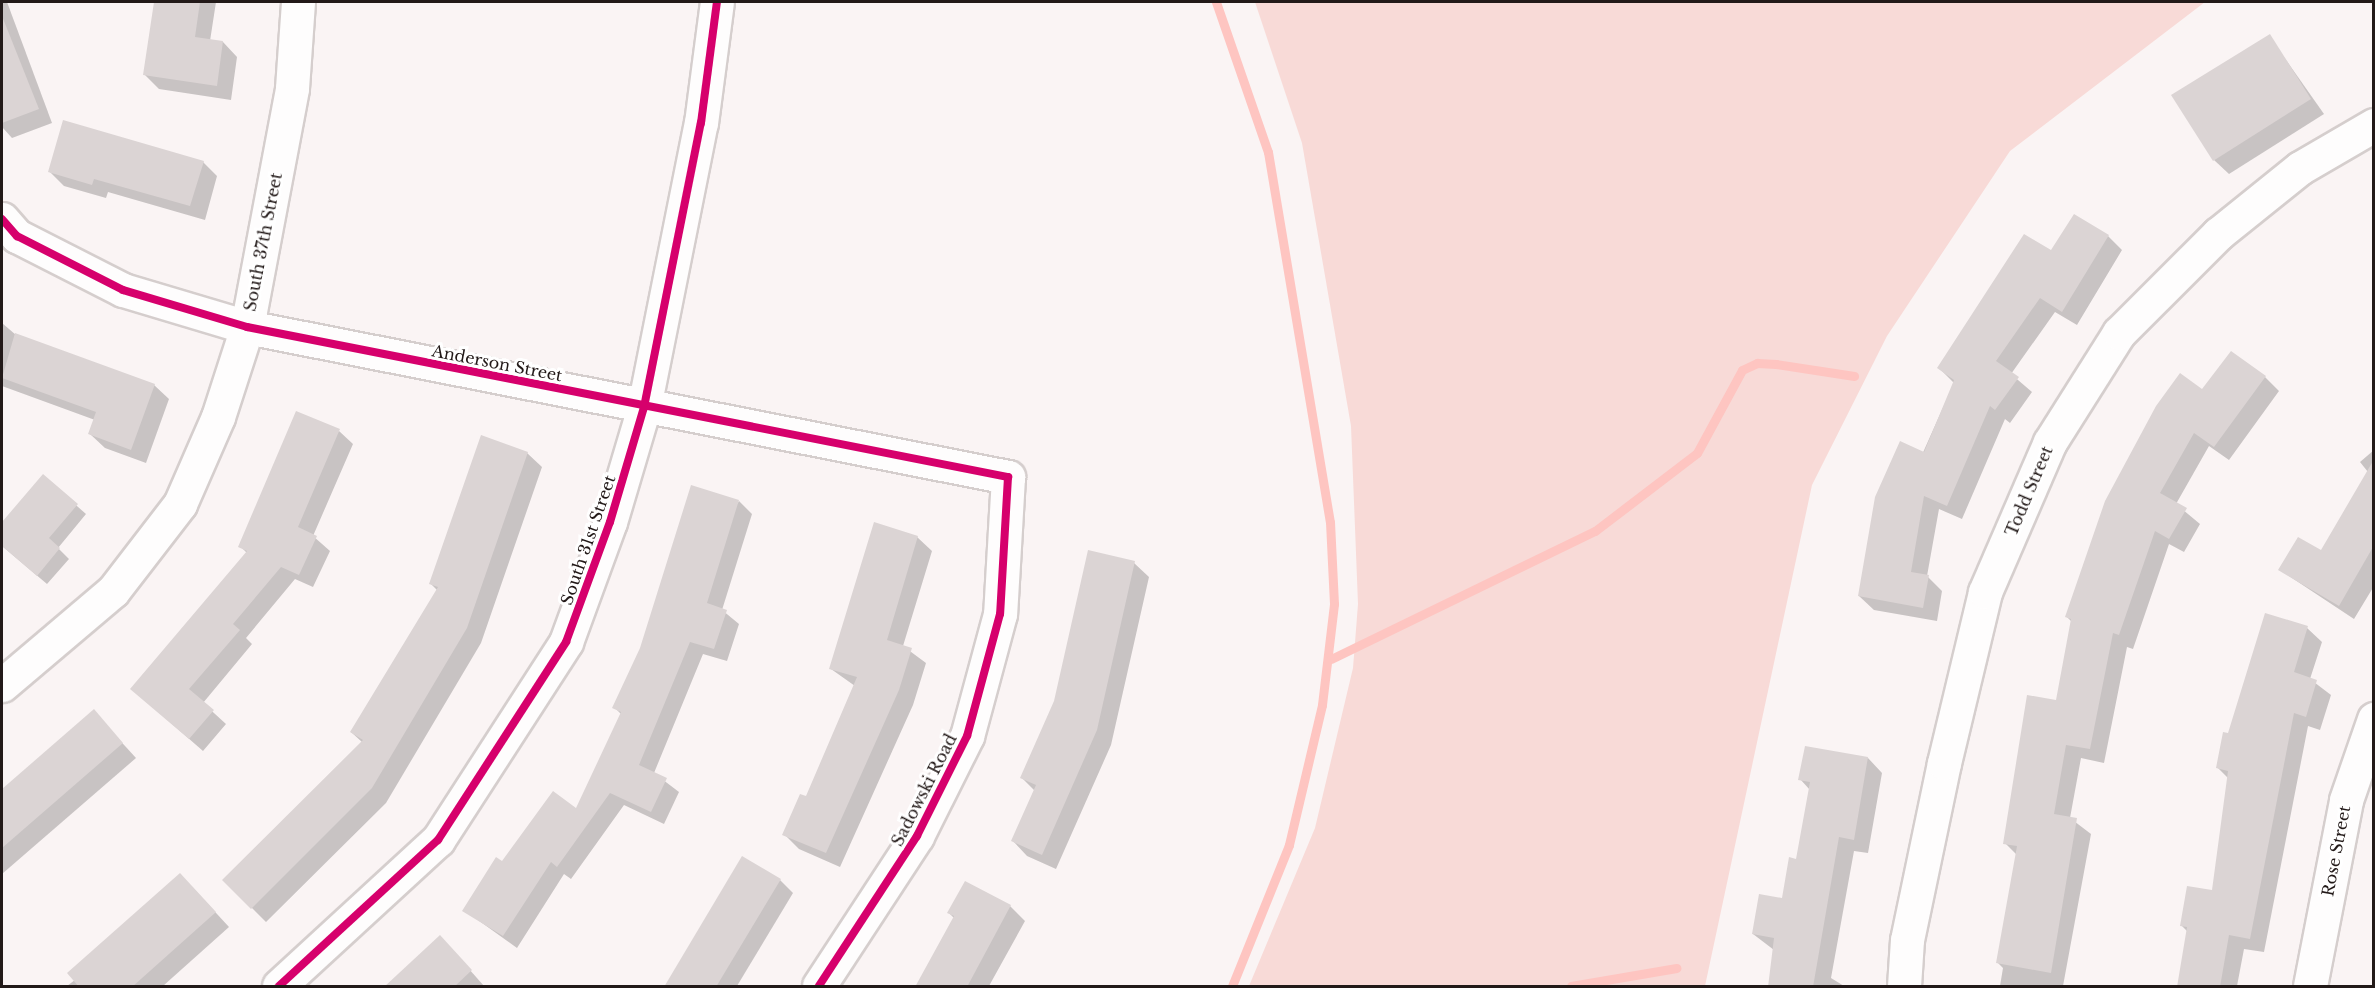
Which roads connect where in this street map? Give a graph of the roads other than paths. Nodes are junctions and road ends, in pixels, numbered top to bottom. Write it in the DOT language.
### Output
graph roads {
  1 [pos="298,2"];
  2 [pos="717,2"];
  3 [pos="2373,125"];
  4 [pos="2,219"];
  5 [pos="247,327"];
  6 [pos="644,407"];
  7 [pos="1008,477"];
  8 [pos="2,685"];
  9 [pos="2373,719"];
  10 [pos="279,987"];
  11 [pos="819,987"];
  12 [pos="1904,987"];
  13 [pos="2310,987"];
  1 -- 5 [label="street, South 37th Street"];
  2 -- 6 [label="street, South 31st Street"];
  3 -- 12 [label="street, Todd Street"];
  4 -- 5 [label="street, Anderson Street"];
  5 -- 6 [label="street, Anderson Street"];
  5 -- 8 [label="street, South 37th Street"];
  6 -- 7 [label="street, Anderson Street"];
  6 -- 10 [label="street, South 31st Street"];
  7 -- 11 [label="street, Sadowski Road"];
  9 -- 13 [label="street, Rose Street"];
}
